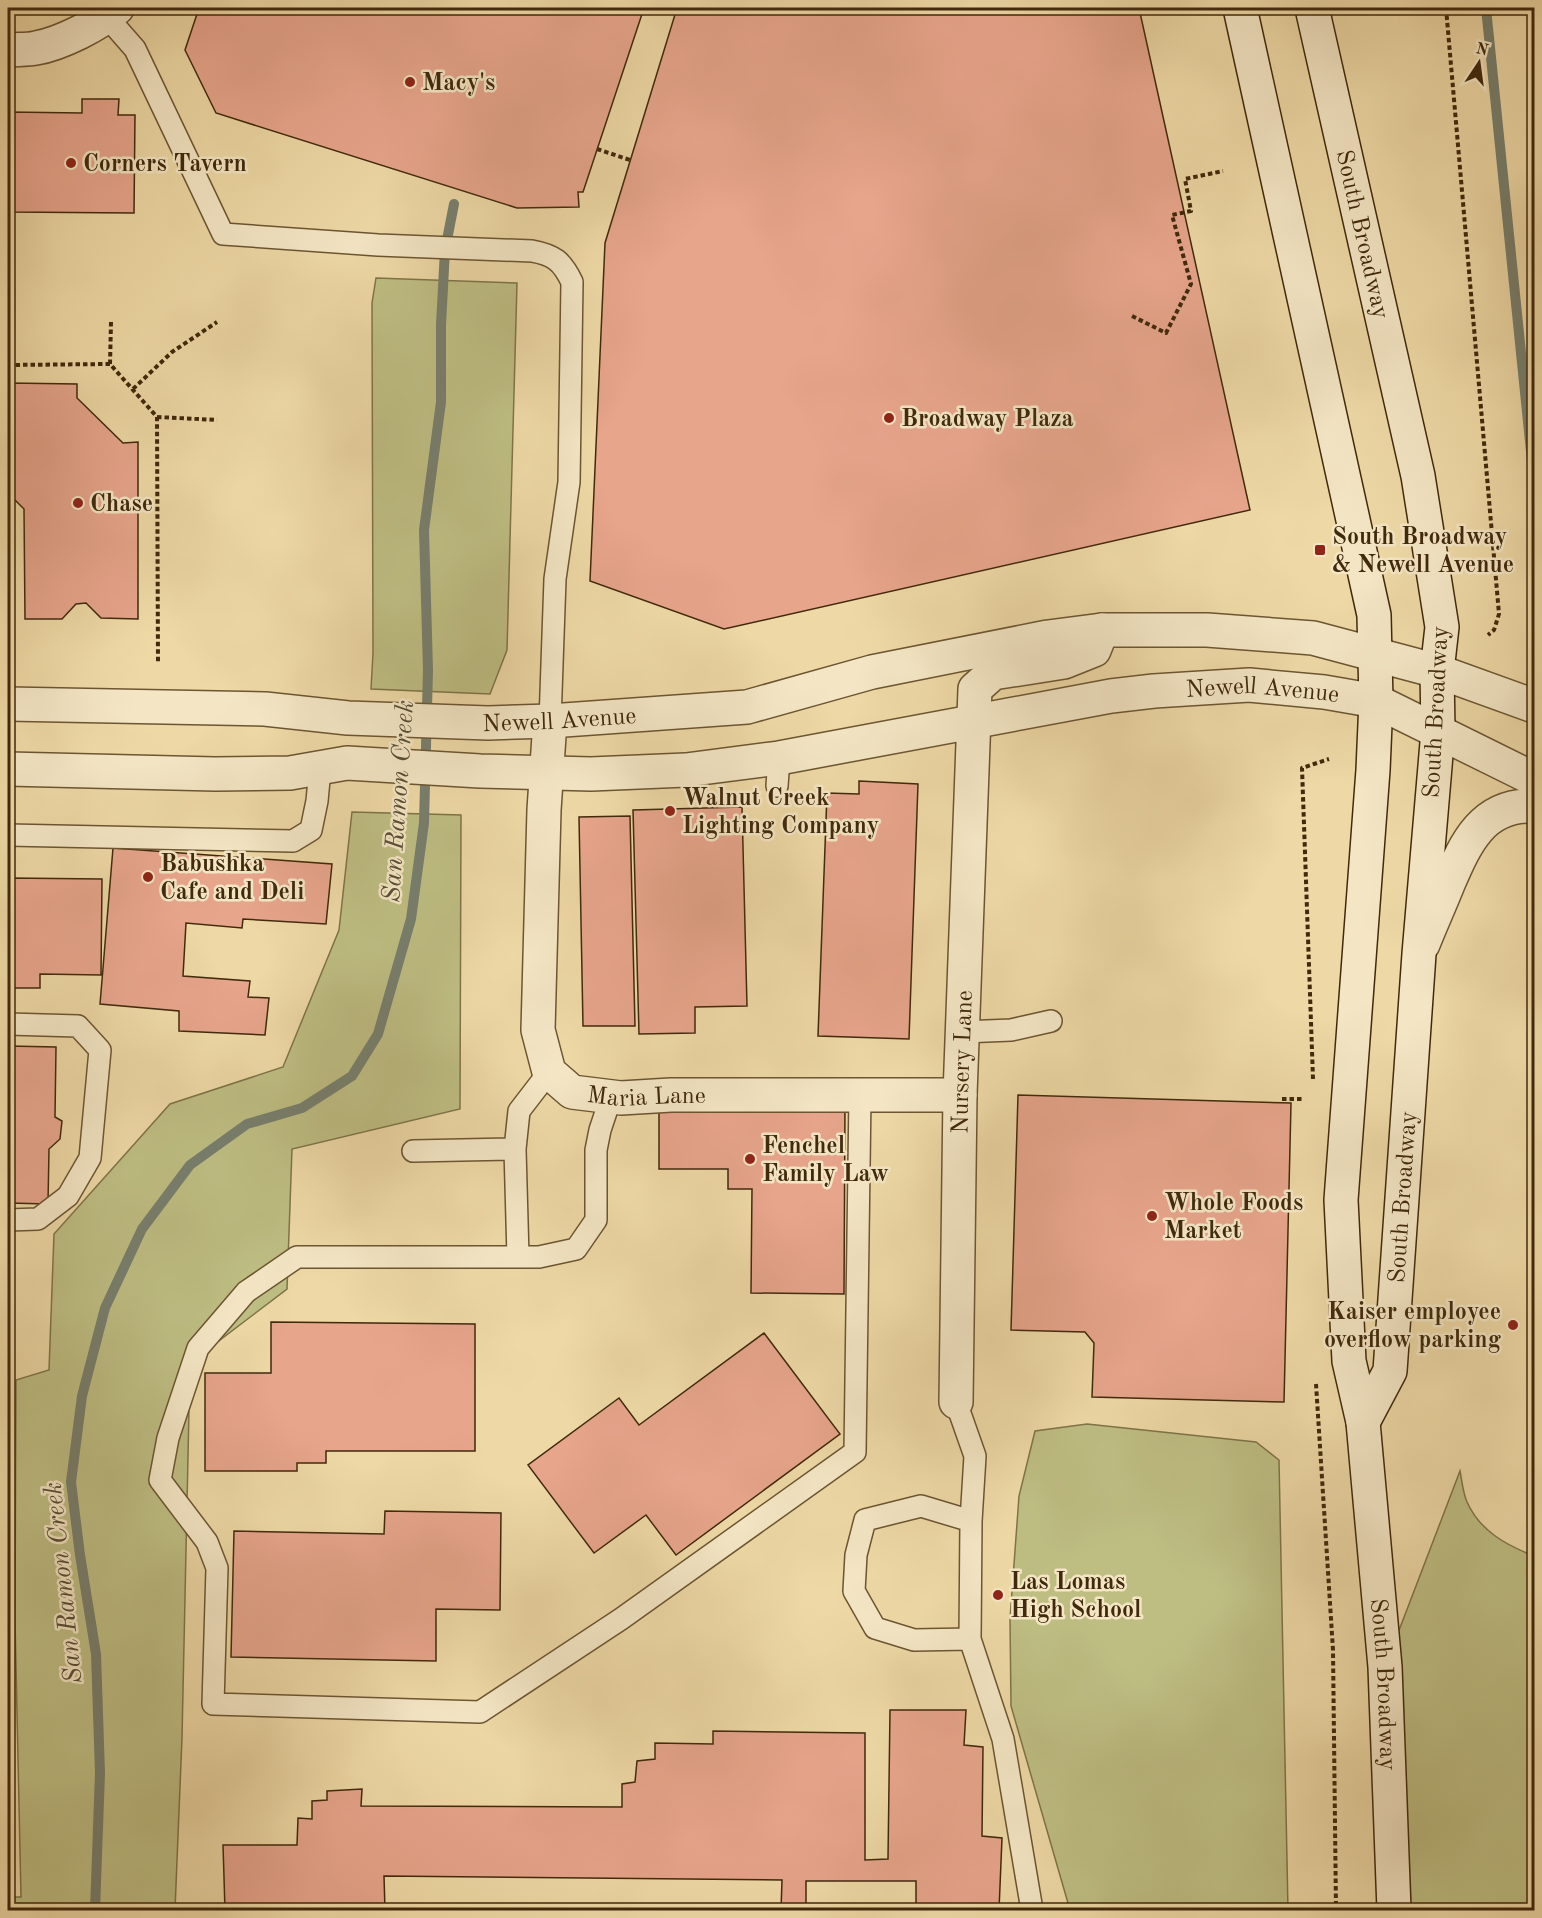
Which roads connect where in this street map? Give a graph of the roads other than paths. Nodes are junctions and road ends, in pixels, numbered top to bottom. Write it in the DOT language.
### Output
graph roads {
  1 [pos="1240,8"];
  2 [pos="1312,8"];
  3 [pos="112,12"];
  4 [pos="8,50"];
  5 [pos="1102,630"];
  6 [pos="1376,657"];
  7 [pos="1437,671"];
  8 [pos="1376,701"];
  9 [pos="8,704"];
  10 [pos="1534,706"];
  11 [pos="550,721"];
  12 [pos="975,722"];
  13 [pos="1438,731"];
  14 [pos="333,766"];
  15 [pos="8,769"];
  16 [pos="546,772"];
  17 [pos="1534,779"];
  18 [pos="1534,806"];
  19 [pos="8,835"];
  20 [pos="1419,954"];
  21 [pos="1051,1021"];
  22 [pos="8,1024"];
  23 [pos="963,1032"];
  24 [pos="549,1072"];
  25 [pos="860,1095"];
  26 [pos="960,1095"];
  27 [pos="611,1097"];
  28 [pos="515,1149"];
  29 [pos="412,1151"];
  30 [pos="8,1221"];
  31 [pos="518,1257"];
  32 [pos="956,1402"];
  33 [pos="1362,1422"];
  34 [pos="971,1521"];
  35 [pos="970,1639"];
  36 [pos="1032,1911"];
  37 [pos="1394,1911"];
  1 -- 6 [label="street, South Broadway"];
  2 -- 7 [label="street, South Broadway"];
  3 -- 4 [label="street"];
  3 -- 11 [label="lane"];
  5 -- 6 [label="street, Newell Avenue"];
  5 -- 11 [label="street, Newell Avenue"];
  5 -- 12 [label="street"];
  6 -- 7 [label="street, Newell Avenue"];
  6 -- 8 [label="street, South Broadway"];
  7 -- 10 [label="street, Newell Avenue"];
  7 -- 13 [label="street, South Broadway"];
  8 -- 12 [label="street, Newell Avenue"];
  8 -- 13 [label="street, Newell Avenue"];
  8 -- 33 [label="street, South Broadway"];
  9 -- 11 [label="street, Newell Avenue"];
  11 -- 16 [label="street"];
  12 -- 16 [label="street, Newell Avenue"];
  12 -- 23 [label="street, Nursery Lane"];
  13 -- 17 [label="street, Newell Avenue"];
  13 -- 20 [label="street, South Broadway"];
  14 -- 15 [label="street, Newell Avenue"];
  14 -- 16 [label="street, Newell Avenue"];
  14 -- 19 [label="lane"];
  16 -- 24 [label="street"];
  18 -- 20 [label="street"];
  20 -- 33 [label="street, South Broadway"];
  21 -- 23 [label="lane"];
  22 -- 30 [label="lane"];
  23 -- 26 [label="street, Nursery Lane"];
  24 -- 27 [label="street, Maria Lane"];
  24 -- 28 [label="lane"];
  25 -- 26 [label="street, Maria Lane"];
  25 -- 27 [label="street, Maria Lane"];
  25 -- 31 [label="lane"];
  26 -- 32 [label="street, Nursery Lane"];
  27 -- 31 [label="lane"];
  28 -- 29 [label="lane"];
  28 -- 31 [label="lane"];
  32 -- 34 [label="lane"];
  33 -- 37 [label="street, South Broadway"];
  34 -- 35 [label="lane"];
  34 -- 35 [label="lane"];
  35 -- 36 [label="lane"];
}
